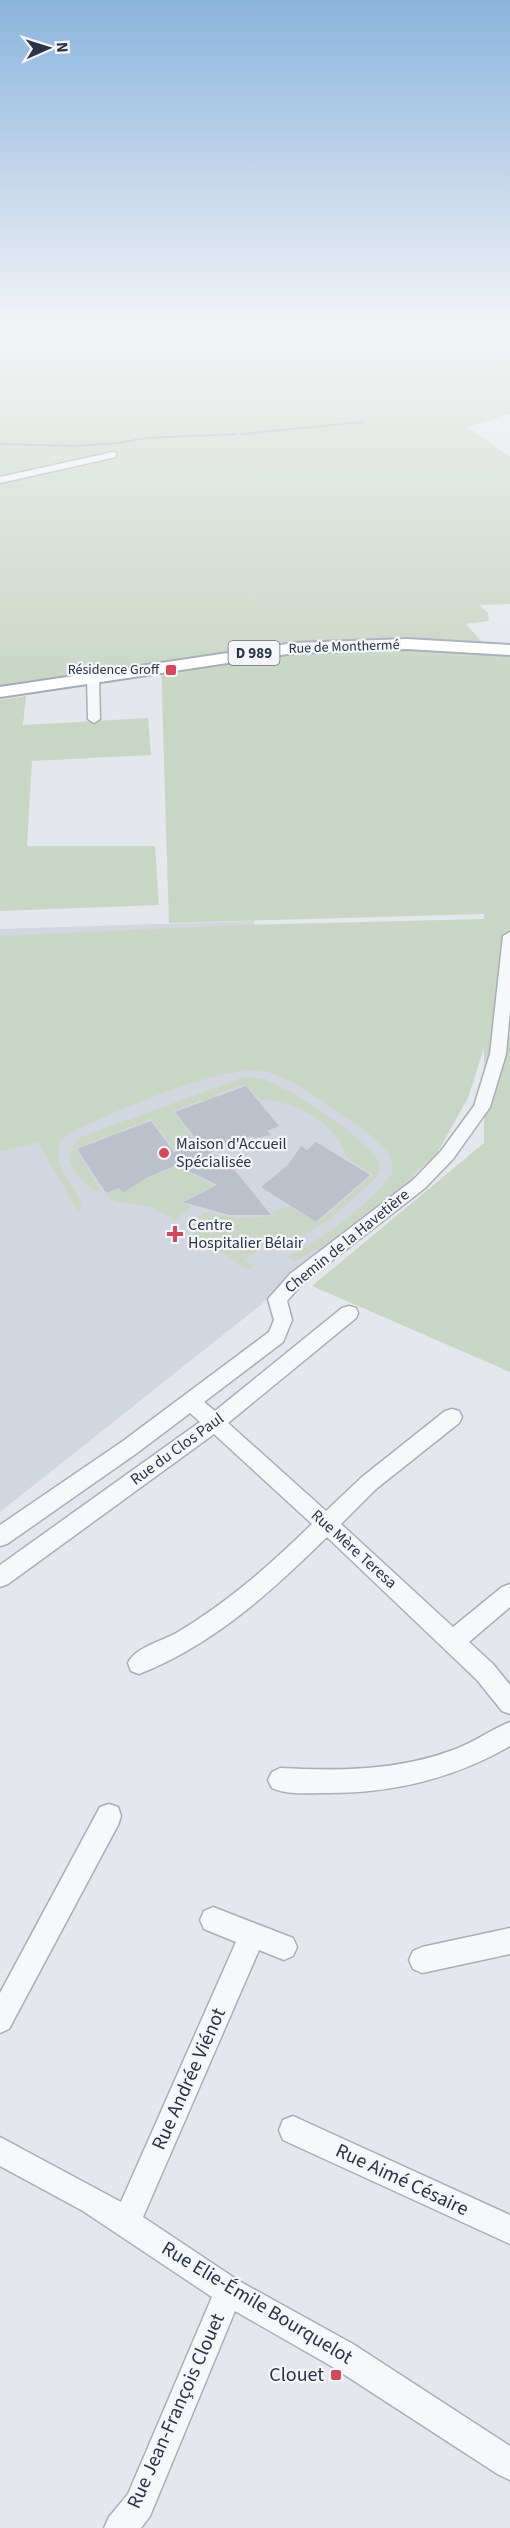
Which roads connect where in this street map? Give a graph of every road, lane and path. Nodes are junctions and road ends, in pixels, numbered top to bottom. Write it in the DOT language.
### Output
graph roads {
  1 [pos="113,456"];
  2 [pos="0,480"];
  3 [pos="510,650"];
  4 [pos="93,678"];
  5 [pos="0,692"];
  6 [pos="94,719"];
  7 [pos="510,936"];
  8 [pos="349,1313"];
  9 [pos="191,1402"];
  10 [pos="452,1417"];
  11 [pos="213,1424"];
  12 [pos="326,1524"];
  13 [pos="0,1537"];
  14 [pos="0,1577"];
  15 [pos="510,1594"];
  16 [pos="453,1641"];
  17 [pos="139,1663"];
  18 [pos="510,1703"];
  19 [pos="510,1733"];
  20 [pos="280,1780"];
  21 [pos="109,1816"];
  22 [pos="213,1920"];
  23 [pos="252,1936"];
  24 [pos="510,1941"];
  25 [pos="284,1947"];
  26 [pos="422,1960"];
  27 [pos="0,2020"];
  28 [pos="293,2130"];
  29 [pos="0,2151"];
  30 [pos="127,2221"];
  31 [pos="510,2230"];
  32 [pos="229,2291"];
  33 [pos="510,2464"];
  34 [pos="120,2528"];
  1 -- 2 [label="street"];
  3 -- 4 [label="main road, Rue de Monthermé / D 989"];
  4 -- 5 [label="main road, Rue de Monthermé / D 989"];
  4 -- 6 [label="street"];
  7 -- 9 [label="street, Chemin de la Havetière"];
  8 -- 11 [label="street, Rue du Clos Paul"];
  9 -- 11 [label="street, Rue Mère Teresa"];
  9 -- 13 [label="street, Chemin de la Havetière"];
  10 -- 12 [label="street"];
  11 -- 12 [label="street, Rue Mère Teresa"];
  11 -- 14 [label="street, Rue du Clos Paul"];
  12 -- 16 [label="street, Rue Mère Teresa"];
  12 -- 17 [label="street"];
  15 -- 16 [label="street"];
  16 -- 18 [label="street, Rue Mère Teresa"];
  19 -- 20 [label="street"];
  21 -- 27 [label="street"];
  22 -- 23 [label="street"];
  23 -- 25 [label="street"];
  23 -- 30 [label="street, Rue Andrée Viénot"];
  24 -- 26 [label="street"];
  28 -- 31 [label="street, Rue Aimé Césaire"];
  29 -- 30 [label="street, Rue Elie-Émile Bourquelot"];
  30 -- 32 [label="street, Rue Elie-Émile Bourquelot"];
  32 -- 33 [label="street, Rue Elie-Émile Bourquelot"];
  32 -- 34 [label="street, Rue Jean-François Clouet"];
}
